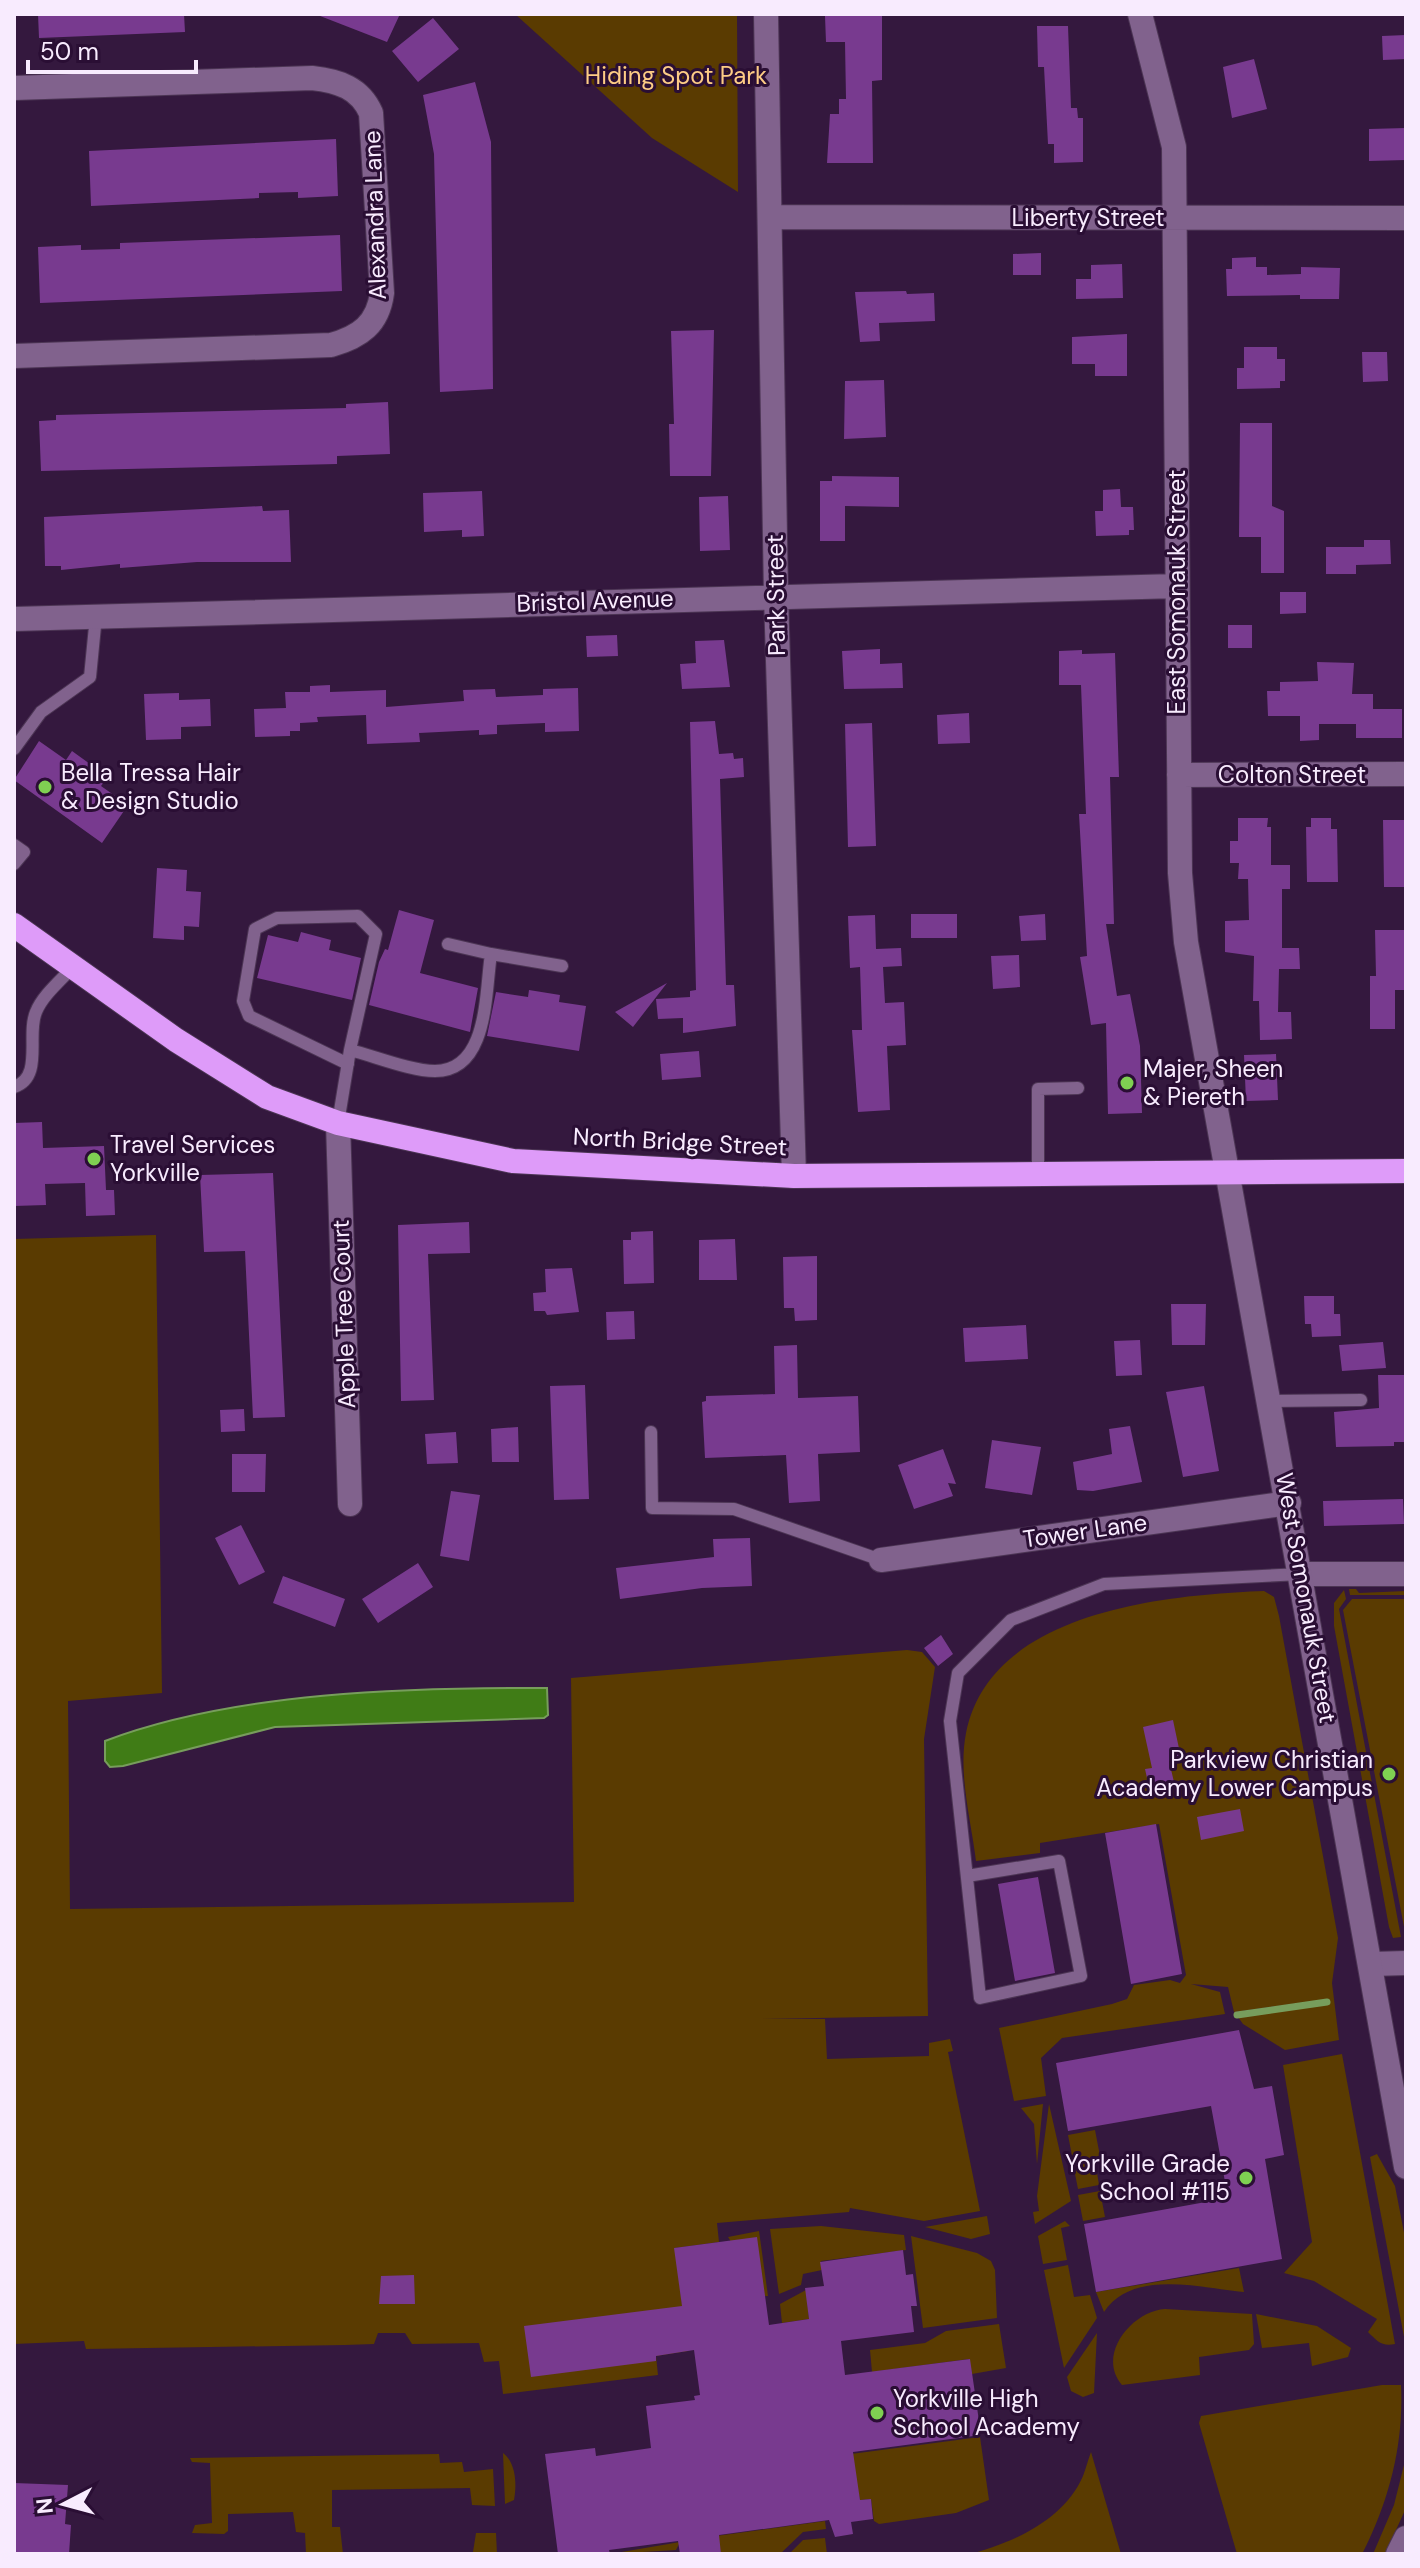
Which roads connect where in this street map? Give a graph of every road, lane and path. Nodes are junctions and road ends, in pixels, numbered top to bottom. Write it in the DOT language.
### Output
graph roads {
  1 [pos="766,14"];
  2 [pos="1140,14"];
  3 [pos="14,88"];
  4 [pos="770,217"];
  5 [pos="1177,218"];
  6 [pos="1406,218"];
  7 [pos="14,356"];
  8 [pos="1177,586"];
  9 [pos="776,596"];
  10 [pos="96,616"];
  11 [pos="14,619"];
  12 [pos="14,749"];
  13 [pos="1406,774"];
  14 [pos="1179,775"];
  15 [pos="14,845"];
  16 [pos="14,864"];
  17 [pos="14,925"];
  18 [pos="448,944"];
  19 [pos="491,954"];
  20 [pos="562,966"];
  21 [pos="73,967"];
  22 [pos="350,1050"];
  23 [pos="348,1064"];
  24 [pos="14,1087"];
  25 [pos="1078,1088"];
  26 [pos="338,1123"];
  27 [pos="1227,1171"];
  28 [pos="1406,1171"];
  29 [pos="1038,1173"];
  30 [pos="794,1176"];
  31 [pos="1361,1400"];
  32 [pos="1270,1401"];
  33 [pos="651,1432"];
  34 [pos="1289,1503"];
  35 [pos="350,1504"];
  36 [pos="881,1560"];
  37 [pos="1302,1574"];
  38 [pos="1406,1574"];
  39 [pos="967,1876"];
  40 [pos="1406,1963"];
  41 [pos="1372,1964"];
  42 [pos="1406,2167"];
  43 [pos="1406,2538"];
  44 [pos="1398,2554"];
  1 -- 4 [label="street, Park Street"];
  2 -- 5 [label="street, East Somonauk Street"];
  3 -- 7 [label="street, Alexandra Lane"];
  4 -- 5 [label="street, Liberty Street"];
  4 -- 9 [label="street, Park Street"];
  5 -- 6 [label="street, Liberty Street"];
  5 -- 8 [label="street, East Somonauk Street"];
  8 -- 9 [label="street, Bristol Avenue"];
  8 -- 14 [label="street, East Somonauk Street"];
  9 -- 10 [label="street, Bristol Avenue"];
  9 -- 30 [label="street, Park Street"];
  10 -- 11 [label="street, Bristol Avenue"];
  10 -- 12 [label="lane"];
  13 -- 14 [label="street, Colton Street"];
  14 -- 27 [label="street, East Somonauk Street"];
  15 -- 16 [label="lane"];
  17 -- 21 [label="highway, North Bridge Street"];
  18 -- 19 [label="lane"];
  19 -- 20 [label="lane"];
  19 -- 22 [label="lane"];
  21 -- 24 [label="lane"];
  21 -- 26 [label="highway, North Bridge Street"];
  22 -- 23 [label="lane"];
  22 -- 23 [label="lane"];
  23 -- 26 [label="lane"];
  25 -- 29 [label="lane"];
  26 -- 30 [label="highway, North Bridge Street"];
  26 -- 35 [label="street, Apple Tree Court"];
  27 -- 28 [label="highway, North Bridge Street"];
  27 -- 29 [label="highway, North Bridge Street"];
  27 -- 32 [label="street, West Somonauk Street"];
  29 -- 30 [label="highway, North Bridge Street"];
  31 -- 32 [label="lane"];
  32 -- 34 [label="street, West Somonauk Street"];
  33 -- 36 [label="lane"];
  34 -- 36 [label="street, Tower Lane"];
  34 -- 37 [label="street, West Somonauk Street"];
  37 -- 38 [label="street"];
  37 -- 39 [label="lane"];
  37 -- 41 [label="street, West Somonauk Street"];
  39 -- 39 [label="lane"];
  40 -- 41 [label="street"];
  41 -- 42 [label="street, West Somonauk Street"];
  43 -- 44 [label="street"];
}
